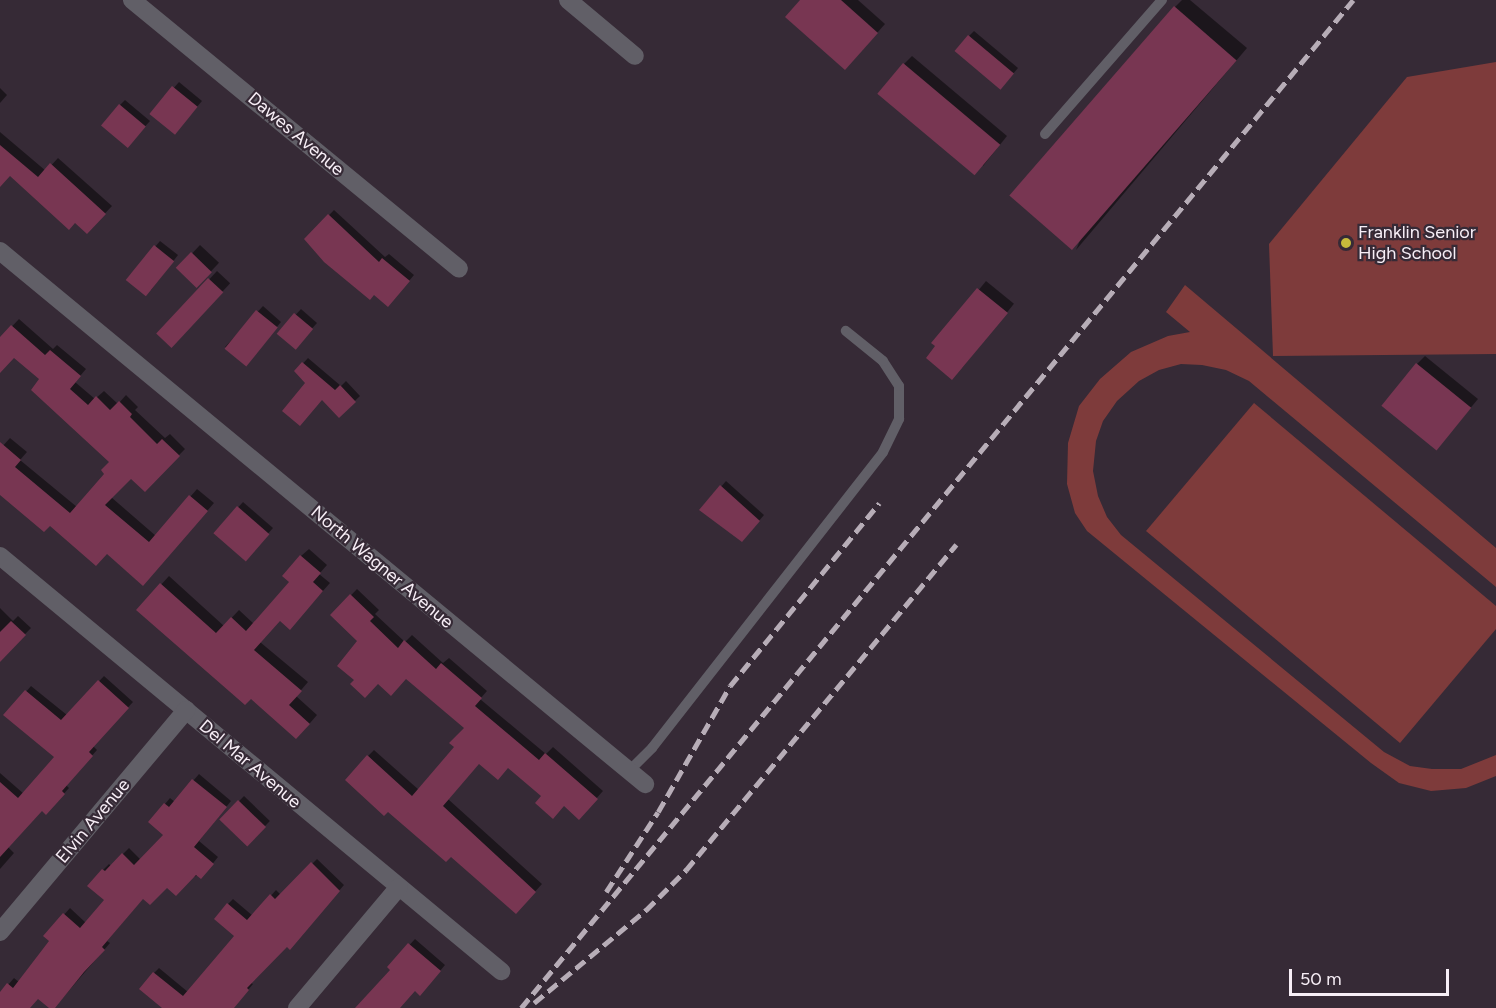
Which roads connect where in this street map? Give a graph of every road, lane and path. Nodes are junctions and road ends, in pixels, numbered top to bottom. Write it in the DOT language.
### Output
graph roads {
  1 [pos="132,0"];
  2 [pos="568,0"];
  3 [pos="1162,0"];
  4 [pos="635,56"];
  5 [pos="1045,134"];
  6 [pos="0,251"];
  7 [pos="459,269"];
  8 [pos="846,331"];
  9 [pos="0,556"];
  10 [pos="186,710"];
  11 [pos="629,771"];
  12 [pos="645,784"];
  13 [pos="399,887"];
  14 [pos="0,932"];
  15 [pos="501,971"];
  16 [pos="297,1008"];
  1 -- 7 [label="street, Dawes Avenue"];
  2 -- 4 [label="street"];
  3 -- 5 [label="lane"];
  6 -- 11 [label="street, North Wagner Avenue"];
  8 -- 11 [label="lane"];
  9 -- 10 [label="street, Del Mar Avenue"];
  10 -- 13 [label="street, Del Mar Avenue"];
  10 -- 14 [label="street, Elvin Avenue"];
  11 -- 12 [label="street, North Wagner Avenue"];
  13 -- 15 [label="street, Del Mar Avenue"];
  13 -- 16 [label="street"];
}
